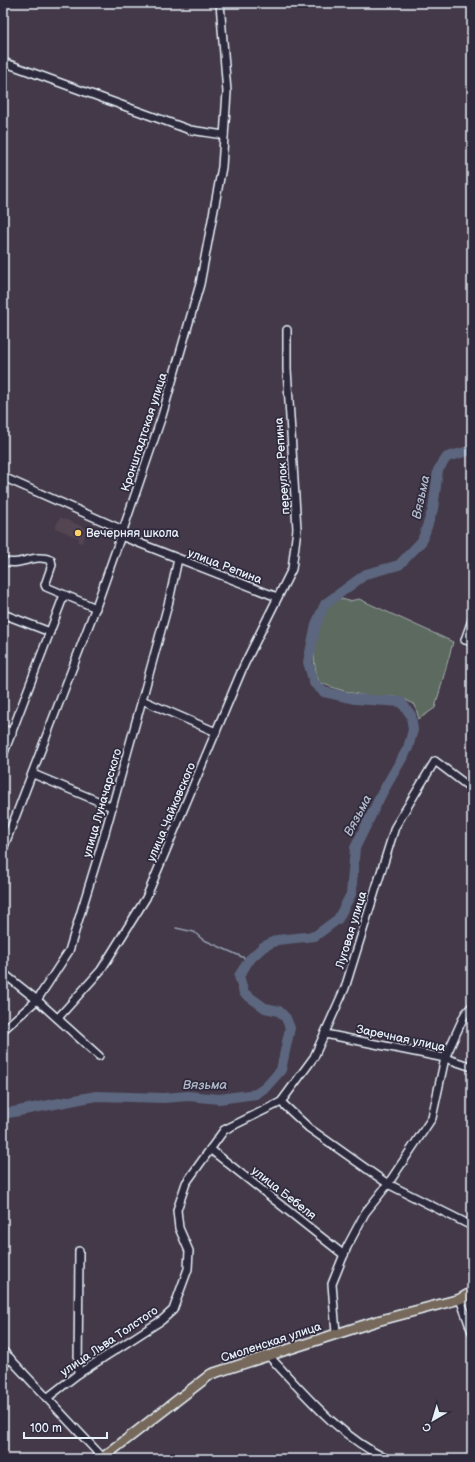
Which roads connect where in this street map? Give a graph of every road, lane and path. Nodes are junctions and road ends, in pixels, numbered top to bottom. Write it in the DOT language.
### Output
graph roads {
  1 [pos="220,3"];
  2 [pos="3,62"];
  3 [pos="224,135"];
  4 [pos="287,330"];
  5 [pos="3,478"];
  6 [pos="122,533"];
  7 [pos="178,559"];
  8 [pos="3,560"];
  9 [pos="64,595"];
  10 [pos="277,597"];
  11 [pos="96,608"];
  12 [pos="3,614"];
  13 [pos="472,620"];
  14 [pos="50,632"];
  15 [pos="469,641"];
  16 [pos="142,700"];
  17 [pos="3,729"];
  18 [pos="216,732"];
  19 [pos="12,733"];
  20 [pos="3,755"];
  21 [pos="33,774"];
  22 [pos="472,789"];
  23 [pos="112,807"];
  24 [pos="3,850"];
  25 [pos="3,972"];
  26 [pos="37,1000"];
  27 [pos="472,1006"];
  28 [pos="58,1018"];
  29 [pos="3,1030"];
  30 [pos="325,1034"];
  31 [pos="99,1056"];
  32 [pos="445,1058"];
  33 [pos="472,1067"];
  34 [pos="281,1102"];
  35 [pos="210,1149"];
  36 [pos="388,1184"];
  37 [pos="472,1226"];
  38 [pos="79,1251"];
  39 [pos="344,1255"];
  40 [pos="472,1292"];
  41 [pos="460,1299"];
  42 [pos="472,1332"];
  43 [pos="336,1333"];
  44 [pos="3,1351"];
  45 [pos="268,1355"];
  46 [pos="10,1358"];
  47 [pos="3,1365"];
  48 [pos="78,1374"];
  49 [pos="47,1398"];
  50 [pos="370,1455"];
  51 [pos="102,1458"];
  52 [pos="387,1459"];
  1 -- 3 [label="street, Кронштадтская улица"];
  2 -- 3 [label="street"];
  3 -- 6 [label="street, Кронштадтская улица"];
  4 -- 10 [label="street, переулок Репина"];
  5 -- 6 [label="street, улица Репина"];
  6 -- 7 [label="street, улица Репина"];
  6 -- 11 [label="street, Кронштадтская улица"];
  7 -- 10 [label="street, улица Репина"];
  7 -- 16 [label="street, улица Луначарского"];
  8 -- 9 [label="street"];
  9 -- 11 [label="street"];
  9 -- 14 [label="street"];
  10 -- 18 [label="street, улица Чайковского"];
  11 -- 21 [label="street, Кронштадтская улица"];
  12 -- 14 [label="street"];
  13 -- 15 [label="street"];
  14 -- 19 [label="street"];
  16 -- 18 [label="street"];
  16 -- 23 [label="street, улица Луначарского"];
  17 -- 19 [label="street"];
  18 -- 28 [label="street, улица Чайковского"];
  19 -- 20 [label="street"];
  21 -- 23 [label="street"];
  21 -- 24 [label="street, Кронштадтская улица"];
  22 -- 30 [label="street, Луговая улица"];
  23 -- 26 [label="street, улица Луначарского"];
  25 -- 26 [label="street"];
  26 -- 28 [label="street"];
  26 -- 29 [label="street, улица Луначарского"];
  27 -- 32 [label="street"];
  28 -- 31 [label="street"];
  30 -- 32 [label="street, Заречная улица"];
  30 -- 34 [label="street, Луговая улица"];
  32 -- 33 [label="street, Заречная улица"];
  32 -- 36 [label="street"];
  34 -- 35 [label="street, улица Льва Толстого"];
  34 -- 36 [label="street"];
  35 -- 39 [label="street, улица Бебеля"];
  35 -- 48 [label="street, улица Льва Толстого"];
  36 -- 37 [label="street"];
  36 -- 39 [label="street"];
  38 -- 48 [label="street"];
  39 -- 43 [label="street"];
  40 -- 41 [label="main road, Смоленская улица"];
  41 -- 42 [label="street"];
  41 -- 43 [label="main road, Смоленская улица"];
  43 -- 45 [label="main road, Смоленская улица"];
  44 -- 46 [label="street"];
  45 -- 50 [label="street"];
  45 -- 51 [label="main road, Смоленская улица"];
  46 -- 47 [label="street"];
  46 -- 49 [label="street"];
  48 -- 49 [label="street, улица Льва Толстого"];
  49 -- 51 [label="street"];
  50 -- 52 [label="street"];
}
